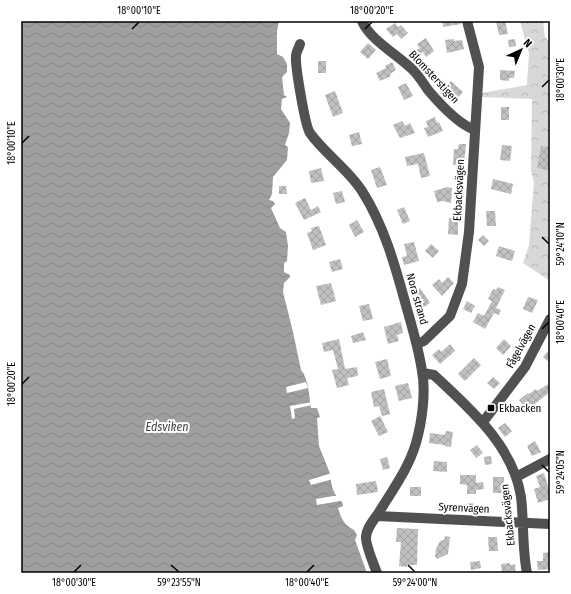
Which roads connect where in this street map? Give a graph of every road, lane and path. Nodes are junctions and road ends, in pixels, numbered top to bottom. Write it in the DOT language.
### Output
graph roads {
  1 [pos="362,21"];
  2 [pos="467,21"];
  3 [pos="300,44"];
  4 [pos="475,130"];
  5 [pos="550,319"];
  6 [pos="417,344"];
  7 [pos="423,373"];
  8 [pos="483,422"];
  9 [pos="550,459"];
  10 [pos="516,477"];
  11 [pos="377,516"];
  12 [pos="522,523"];
  13 [pos="550,524"];
  14 [pos="377,573"];
  15 [pos="527,573"];
  1 -- 4 [label="street, Blomsterstigen"];
  2 -- 4 [label="street, Ekbacksvägen"];
  3 -- 6 [label="street, Nora strand"];
  4 -- 6 [label="street, Ekbacksvägen"];
  5 -- 8 [label="street, Fågelvägen"];
  6 -- 7 [label="street, Nora strand"];
  7 -- 8 [label="street, Ekbacksvägen"];
  7 -- 11 [label="street, Nora strand"];
  8 -- 10 [label="street, Ekbacksvägen"];
  9 -- 10 [label="street"];
  10 -- 12 [label="street, Ekbacksvägen"];
  11 -- 12 [label="street, Syrenvägen"];
  11 -- 14 [label="street, Nora strand"];
  12 -- 13 [label="street, Syrenvägen"];
  12 -- 15 [label="street, Ekbacksvägen"];
}
